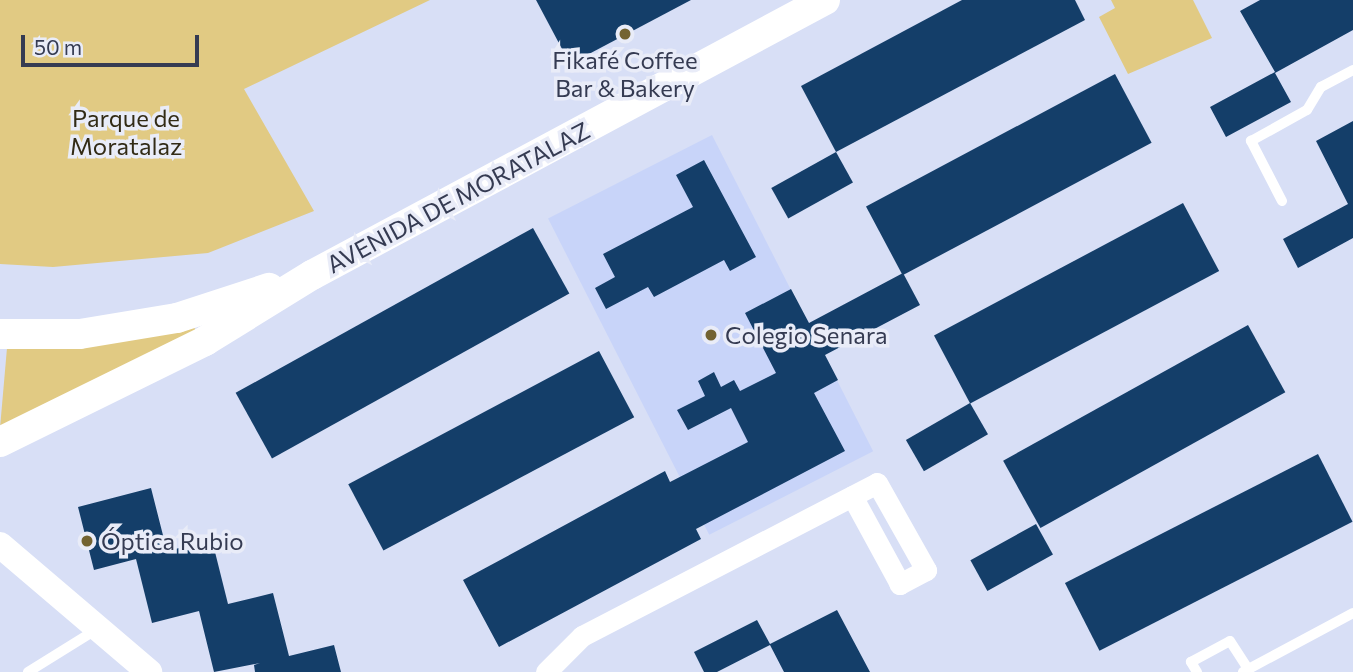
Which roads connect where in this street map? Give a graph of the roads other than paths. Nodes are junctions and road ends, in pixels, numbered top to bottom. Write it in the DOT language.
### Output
graph roads {
  1 [pos="825,0"];
  2 [pos="1353,70"];
  3 [pos="1282,201"];
  4 [pos="312,275"];
  5 [pos="0,334"];
  6 [pos="0,442"];
  7 [pos="852,496"];
  8 [pos="0,545"];
  9 [pos="1353,613"];
  10 [pos="98,629"];
  11 [pos="1245,670"];
  12 [pos="28,672"];
  13 [pos="149,672"];
  14 [pos="546,672"];
  15 [pos="1197,672"];
  1 -- 4 [label="main road, AVENIDA DE MORATALAZ"];
  2 -- 3 [label="lane"];
  4 -- 5 [label="main road, AVENIDA DE MORATALAZ"];
  4 -- 6 [label="main road, AVENIDA DE MORATALAZ"];
  7 -- 14 [label="street"];
  8 -- 10 [label="street"];
  9 -- 11 [label="lane"];
  10 -- 12 [label="lane"];
  10 -- 13 [label="street"];
  11 -- 15 [label="lane"];
}
